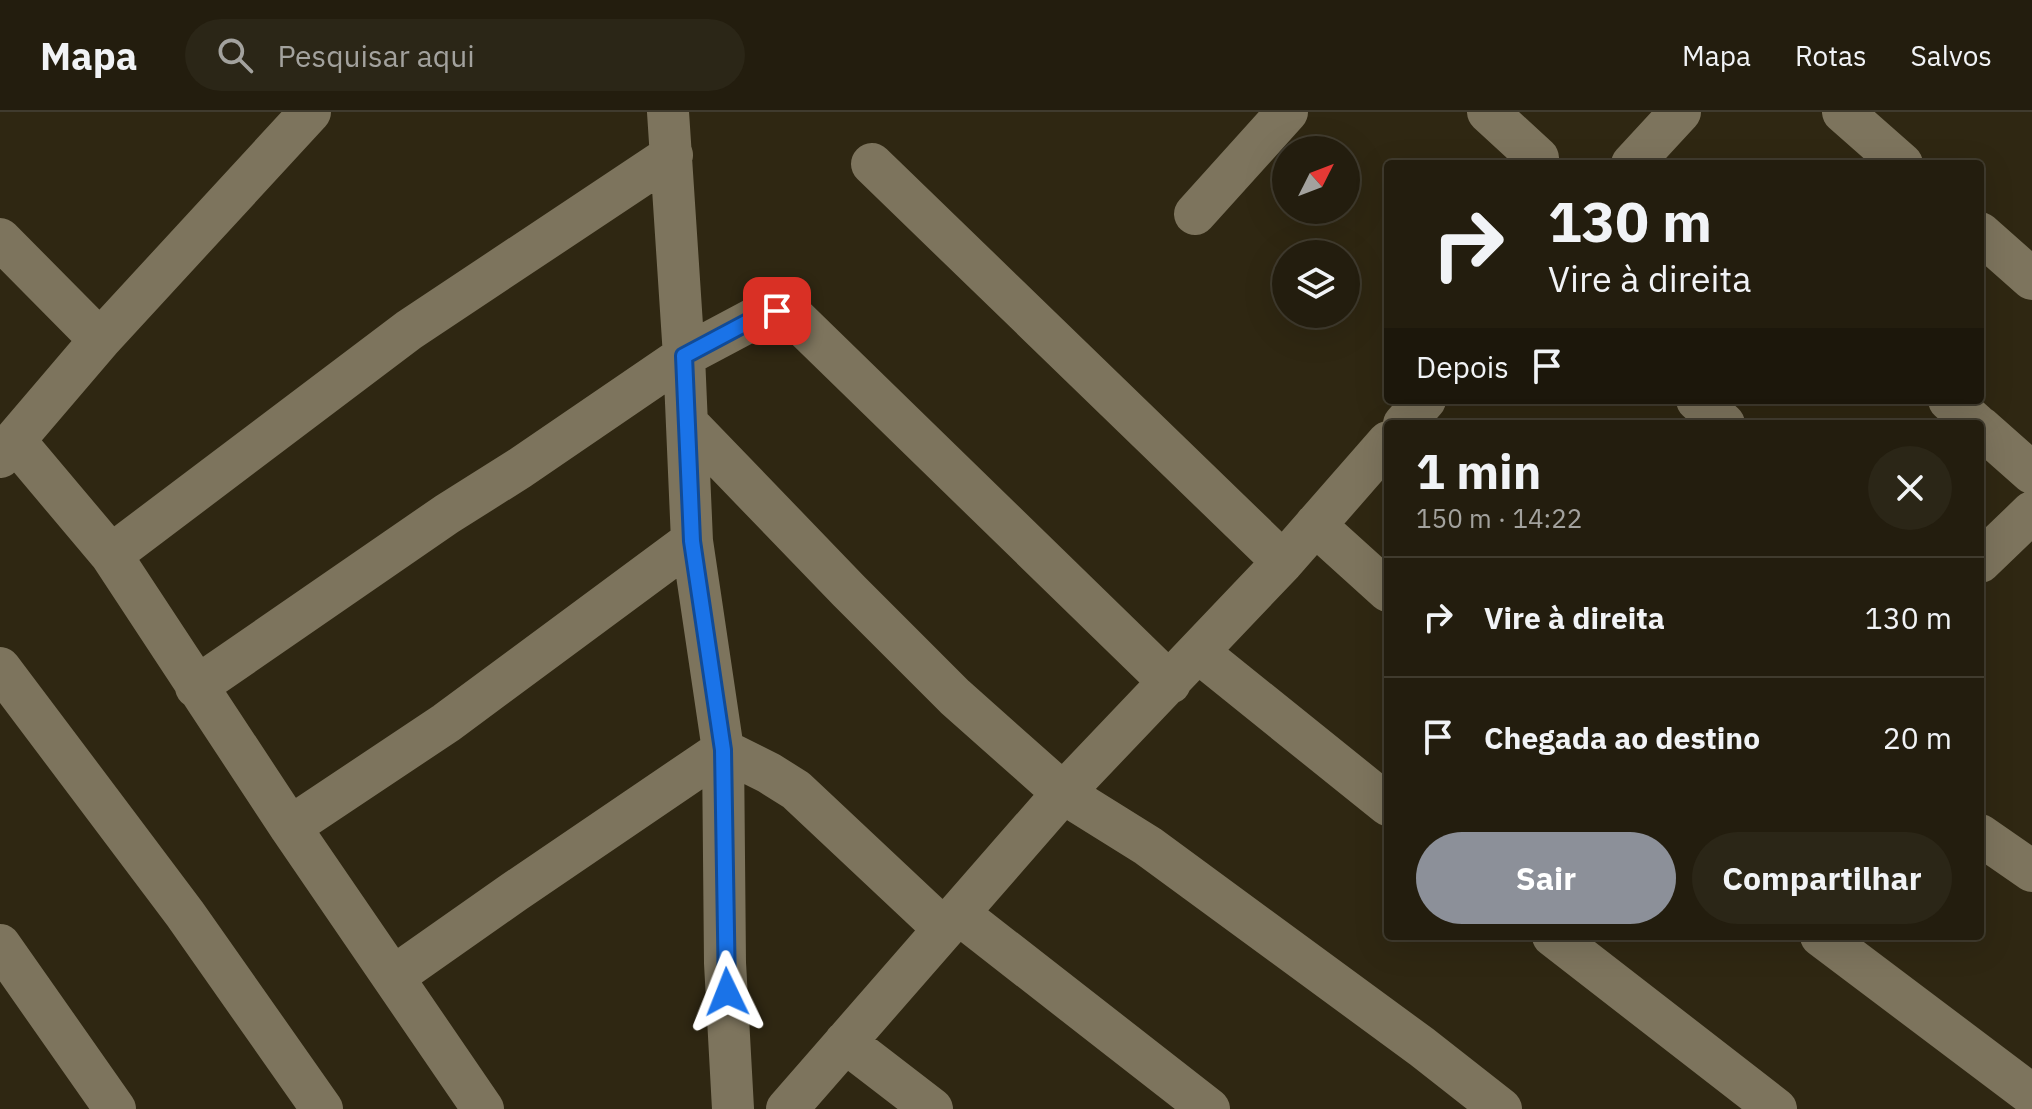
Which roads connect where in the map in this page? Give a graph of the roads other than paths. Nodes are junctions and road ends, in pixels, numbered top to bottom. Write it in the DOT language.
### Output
graph roads {
  1 [pos="310,112"];
  2 [pos="668,112"];
  3 [pos="1287,112"];
  4 [pos="1488,112"];
  5 [pos="1680,112"];
  6 [pos="1843,112"];
  7 [pos="672,155"];
  8 [pos="1652,157"];
  9 [pos="1538,158"];
  10 [pos="1897,160"];
  11 [pos="872,164"];
  12 [pos="1195,214"];
  13 [pos="1984,237"];
  14 [pos="0,239"];
  15 [pos="2032,279"];
  16 [pos="100,340"];
  17 [pos="684,356"];
  18 [pos="1702,404"];
  19 [pos="1953,404"];
  20 [pos="1720,420"];
  21 [pos="1971,420"];
  22 [pos="688,424"];
  23 [pos="1984,431"];
  24 [pos="1384,447"];
  25 [pos="8,449"];
  26 [pos="2032,473"];
  27 [pos="2032,512"];
  28 [pos="1315,525"];
  29 [pos="692,541"];
  30 [pos="111,555"];
  31 [pos="1984,558"];
  32 [pos="1283,562"];
  33 [pos="1384,587"];
  34 [pos="1198,652"];
  35 [pos="0,668"];
  36 [pos="1170,683"];
  37 [pos="196,687"];
  38 [pos="723,750"];
  39 [pos="1063,793"];
  40 [pos="1384,802"];
  41 [pos="290,827"];
  42 [pos="1984,838"];
  43 [pos="2032,871"];
  44 [pos="952,921"];
  45 [pos="1558,940"];
  46 [pos="1826,940"];
  47 [pos="0,945"];
  48 [pos="393,977"];
  49 [pos="845,1042"];
  50 [pos="2032,1095"];
  51 [pos="115,1109"];
  52 [pos="322,1109"];
  53 [pos="483,1109"];
  54 [pos="733,1109"];
  55 [pos="787,1109"];
  56 [pos="932,1109"];
  57 [pos="1209,1109"];
  58 [pos="1501,1109"];
  59 [pos="1776,1109"];
  1 -- 16 [label="street"];
  2 -- 7 [label="street"];
  3 -- 12 [label="street"];
  4 -- 9 [label="street"];
  5 -- 8 [label="street"];
  6 -- 10 [label="street"];
  7 -- 17 [label="street"];
  7 -- 30 [label="street"];
  11 -- 32 [label="street"];
  13 -- 15 [label="street"];
  14 -- 16 [label="street"];
  16 -- 25 [label="street"];
  17 -- 22 [label="street"];
  17 -- 36 [label="street"];
  17 -- 37 [label="street"];
  18 -- 20 [label="street"];
  19 -- 21 [label="street"];
  22 -- 29 [label="street"];
  22 -- 39 [label="street"];
  23 -- 26 [label="street"];
  24 -- 28 [label="street"];
  25 -- 30 [label="street"];
  27 -- 31 [label="street"];
  28 -- 32 [label="street"];
  28 -- 33 [label="street"];
  29 -- 38 [label="street"];
  29 -- 41 [label="street"];
  30 -- 37 [label="street"];
  32 -- 34 [label="street"];
  34 -- 36 [label="street"];
  34 -- 40 [label="street"];
  35 -- 52 [label="street"];
  36 -- 39 [label="street"];
  37 -- 41 [label="street"];
  38 -- 44 [label="street"];
  38 -- 48 [label="street"];
  38 -- 54 [label="street"];
  39 -- 44 [label="street"];
  39 -- 58 [label="street"];
  41 -- 48 [label="street"];
  42 -- 43 [label="street"];
  44 -- 49 [label="street"];
  44 -- 57 [label="street"];
  45 -- 59 [label="street"];
  46 -- 50 [label="street"];
  47 -- 51 [label="street"];
  48 -- 53 [label="street"];
  49 -- 55 [label="street"];
  49 -- 56 [label="street"];
}
